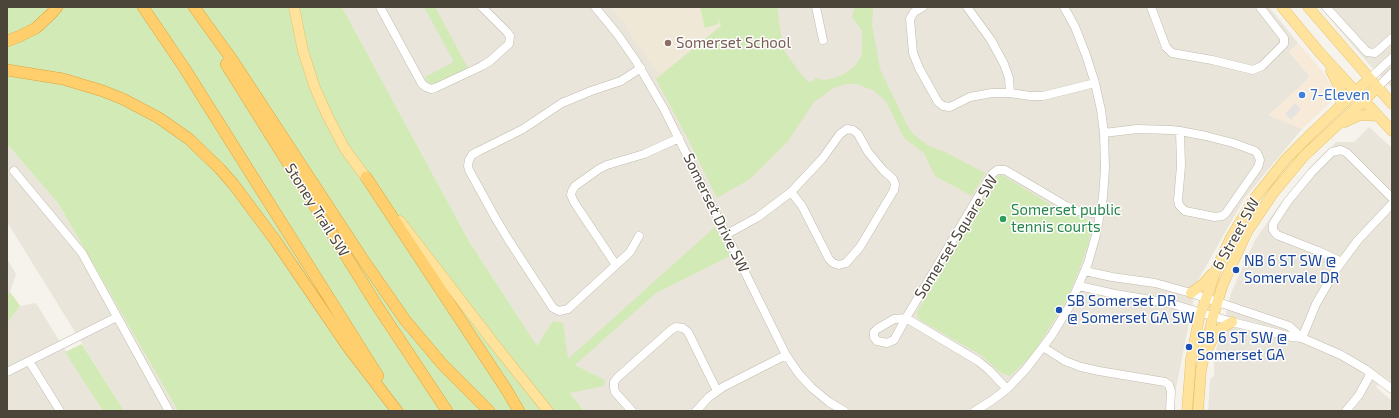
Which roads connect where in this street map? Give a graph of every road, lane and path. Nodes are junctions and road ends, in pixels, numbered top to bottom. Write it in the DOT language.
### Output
graph roads {
  1 [pos="57,7"];
  2 [pos="143,7"];
  3 [pos="190,7"];
  4 [pos="194,7"];
  5 [pos="294,7"];
  6 [pos="380,7"];
  7 [pos="482,7"];
  8 [pos="594,7"];
  9 [pos="816,7"];
  10 [pos="923,7"];
  11 [pos="967,7"];
  12 [pos="1064,7"];
  13 [pos="1151,7"];
  14 [pos="1260,7"];
  15 [pos="1282,7"];
  16 [pos="1308,7"];
  17 [pos="1326,7"];
  18 [pos="1392,38"];
  19 [pos="823,40"];
  20 [pos="7,41"];
  21 [pos="1320,53"];
  22 [pos="1392,58"];
  23 [pos="641,68"];
  24 [pos="7,70"];
  25 [pos="1392,73"];
  26 [pos="1369,79"];
  27 [pos="1095,83"];
  28 [pos="1377,88"];
  29 [pos="1355,92"];
  30 [pos="1010,93"];
  31 [pos="1363,101"];
  32 [pos="1392,104"];
  33 [pos="1341,105"];
  34 [pos="1378,116"];
  35 [pos="1336,127"];
  36 [pos="1180,131"];
  37 [pos="1392,131"];
  38 [pos="1104,133"];
  39 [pos="679,138"];
  40 [pos="14,171"];
  41 [pos="366,177"];
  42 [pos="791,192"];
  43 [pos="1392,198"];
  44 [pos="1392,204"];
  45 [pos="1100,214"];
  46 [pos="727,234"];
  47 [pos="639,236"];
  48 [pos="1342,262"];
  49 [pos="616,265"];
  50 [pos="1216,270"];
  51 [pos="1085,271"];
  52 [pos="1079,286"];
  53 [pos="1191,293"];
  54 [pos="1206,298"];
  55 [pos="1217,301"];
  56 [pos="1201,312"];
  57 [pos="117,316"];
  58 [pos="1213,316"];
  59 [pos="1232,322"];
  60 [pos="1302,338"];
  61 [pos="1043,347"];
  62 [pos="786,355"];
  63 [pos="1204,357"];
  64 [pos="29,361"];
  65 [pos="7,372"];
  66 [pos="1371,374"];
  67 [pos="1006,388"];
  68 [pos="1392,389"];
  69 [pos="717,391"];
  70 [pos="60,411"];
  71 [pos="169,411"];
  72 [pos="399,411"];
  73 [pos="447,411"];
  74 [pos="489,411"];
  75 [pos="519,411"];
  76 [pos="548,411"];
  77 [pos="632,411"];
  78 [pos="696,411"];
  79 [pos="842,411"];
  80 [pos="975,411"];
  81 [pos="1170,411"];
  82 [pos="1187,411"];
  83 [pos="1198,411"];
  84 [pos="1346,411"];
  1 -- 20 [label="highway"];
  2 -- 72 [label="highway"];
  3 -- 73 [label="highway, Stoney Trail SW"];
  4 -- 74 [label="highway"];
  5 -- 41 [label="main road"];
  6 -- 7 [label="street"];
  8 -- 23 [label="street, Somerset Drive SW"];
  9 -- 19 [label="street"];
  10 -- 30 [label="street"];
  11 -- 30 [label="street"];
  12 -- 27 [label="street"];
  13 -- 14 [label="street"];
  15 -- 21 [label="main road"];
  16 -- 26 [label="main road"];
  17 -- 18 [label="street"];
  21 -- 29 [label="main road"];
  21 -- 33 [label="main road"];
  22 -- 26 [label="street"];
  23 -- 39 [label="street, Somerset Drive SW"];
  23 -- 49 [label="street"];
  24 -- 72 [label="highway"];
  25 -- 28 [label="street"];
  26 -- 28 [label="main road"];
  26 -- 29 [label="main road, 6 Street SW"];
  27 -- 30 [label="street"];
  27 -- 38 [label="street"];
  28 -- 31 [label="main road, 6 Street SW"];
  28 -- 32 [label="main road"];
  29 -- 31 [label="main road"];
  29 -- 33 [label="main road, 6 Street SW"];
  31 -- 34 [label="main road"];
  31 -- 35 [label="main road, 6 Street SW"];
  33 -- 50 [label="main road, 6 Street SW"];
  34 -- 35 [label="main road"];
  34 -- 37 [label="main road"];
  35 -- 55 [label="main road, 6 Street SW"];
  36 -- 36 [label="street"];
  36 -- 38 [label="street"];
  38 -- 45 [label="street"];
  39 -- 46 [label="street, Somerset Drive SW"];
  39 -- 49 [label="street"];
  40 -- 57 [label="street"];
  41 -- 75 [label="highway"];
  41 -- 76 [label="main road"];
  42 -- 42 [label="street"];
  42 -- 46 [label="street"];
  43 -- 48 [label="street"];
  44 -- 48 [label="street"];
  45 -- 51 [label="street"];
  45 -- 67 [label="street, Somerset Square SW"];
  46 -- 62 [label="street, Somerset Drive SW"];
  47 -- 49 [label="street"];
  48 -- 60 [label="street"];
  50 -- 53 [label="main road"];
  50 -- 54 [label="main road, 6 Street SW"];
  51 -- 52 [label="street"];
  51 -- 53 [label="street"];
  52 -- 56 [label="street"];
  52 -- 61 [label="street"];
  53 -- 54 [label="street"];
  54 -- 55 [label="street"];
  54 -- 56 [label="main road, 6 Street SW"];
  55 -- 58 [label="main road, 6 Street SW"];
  55 -- 60 [label="street"];
  56 -- 58 [label="street"];
  56 -- 82 [label="main road, 6 Street SW"];
  57 -- 64 [label="street"];
  57 -- 71 [label="street"];
  58 -- 59 [label="street"];
  58 -- 63 [label="main road, 6 Street SW"];
  59 -- 60 [label="street"];
  59 -- 63 [label="main road"];
  60 -- 66 [label="street"];
  61 -- 67 [label="street"];
  61 -- 81 [label="street"];
  62 -- 69 [label="street"];
  62 -- 79 [label="street, Somerset Drive SW"];
  63 -- 83 [label="main road, 6 Street SW"];
  64 -- 65 [label="street"];
  64 -- 70 [label="street"];
  66 -- 68 [label="street"];
  66 -- 84 [label="street"];
  67 -- 80 [label="street"];
  69 -- 77 [label="street"];
  69 -- 78 [label="street"];
}
